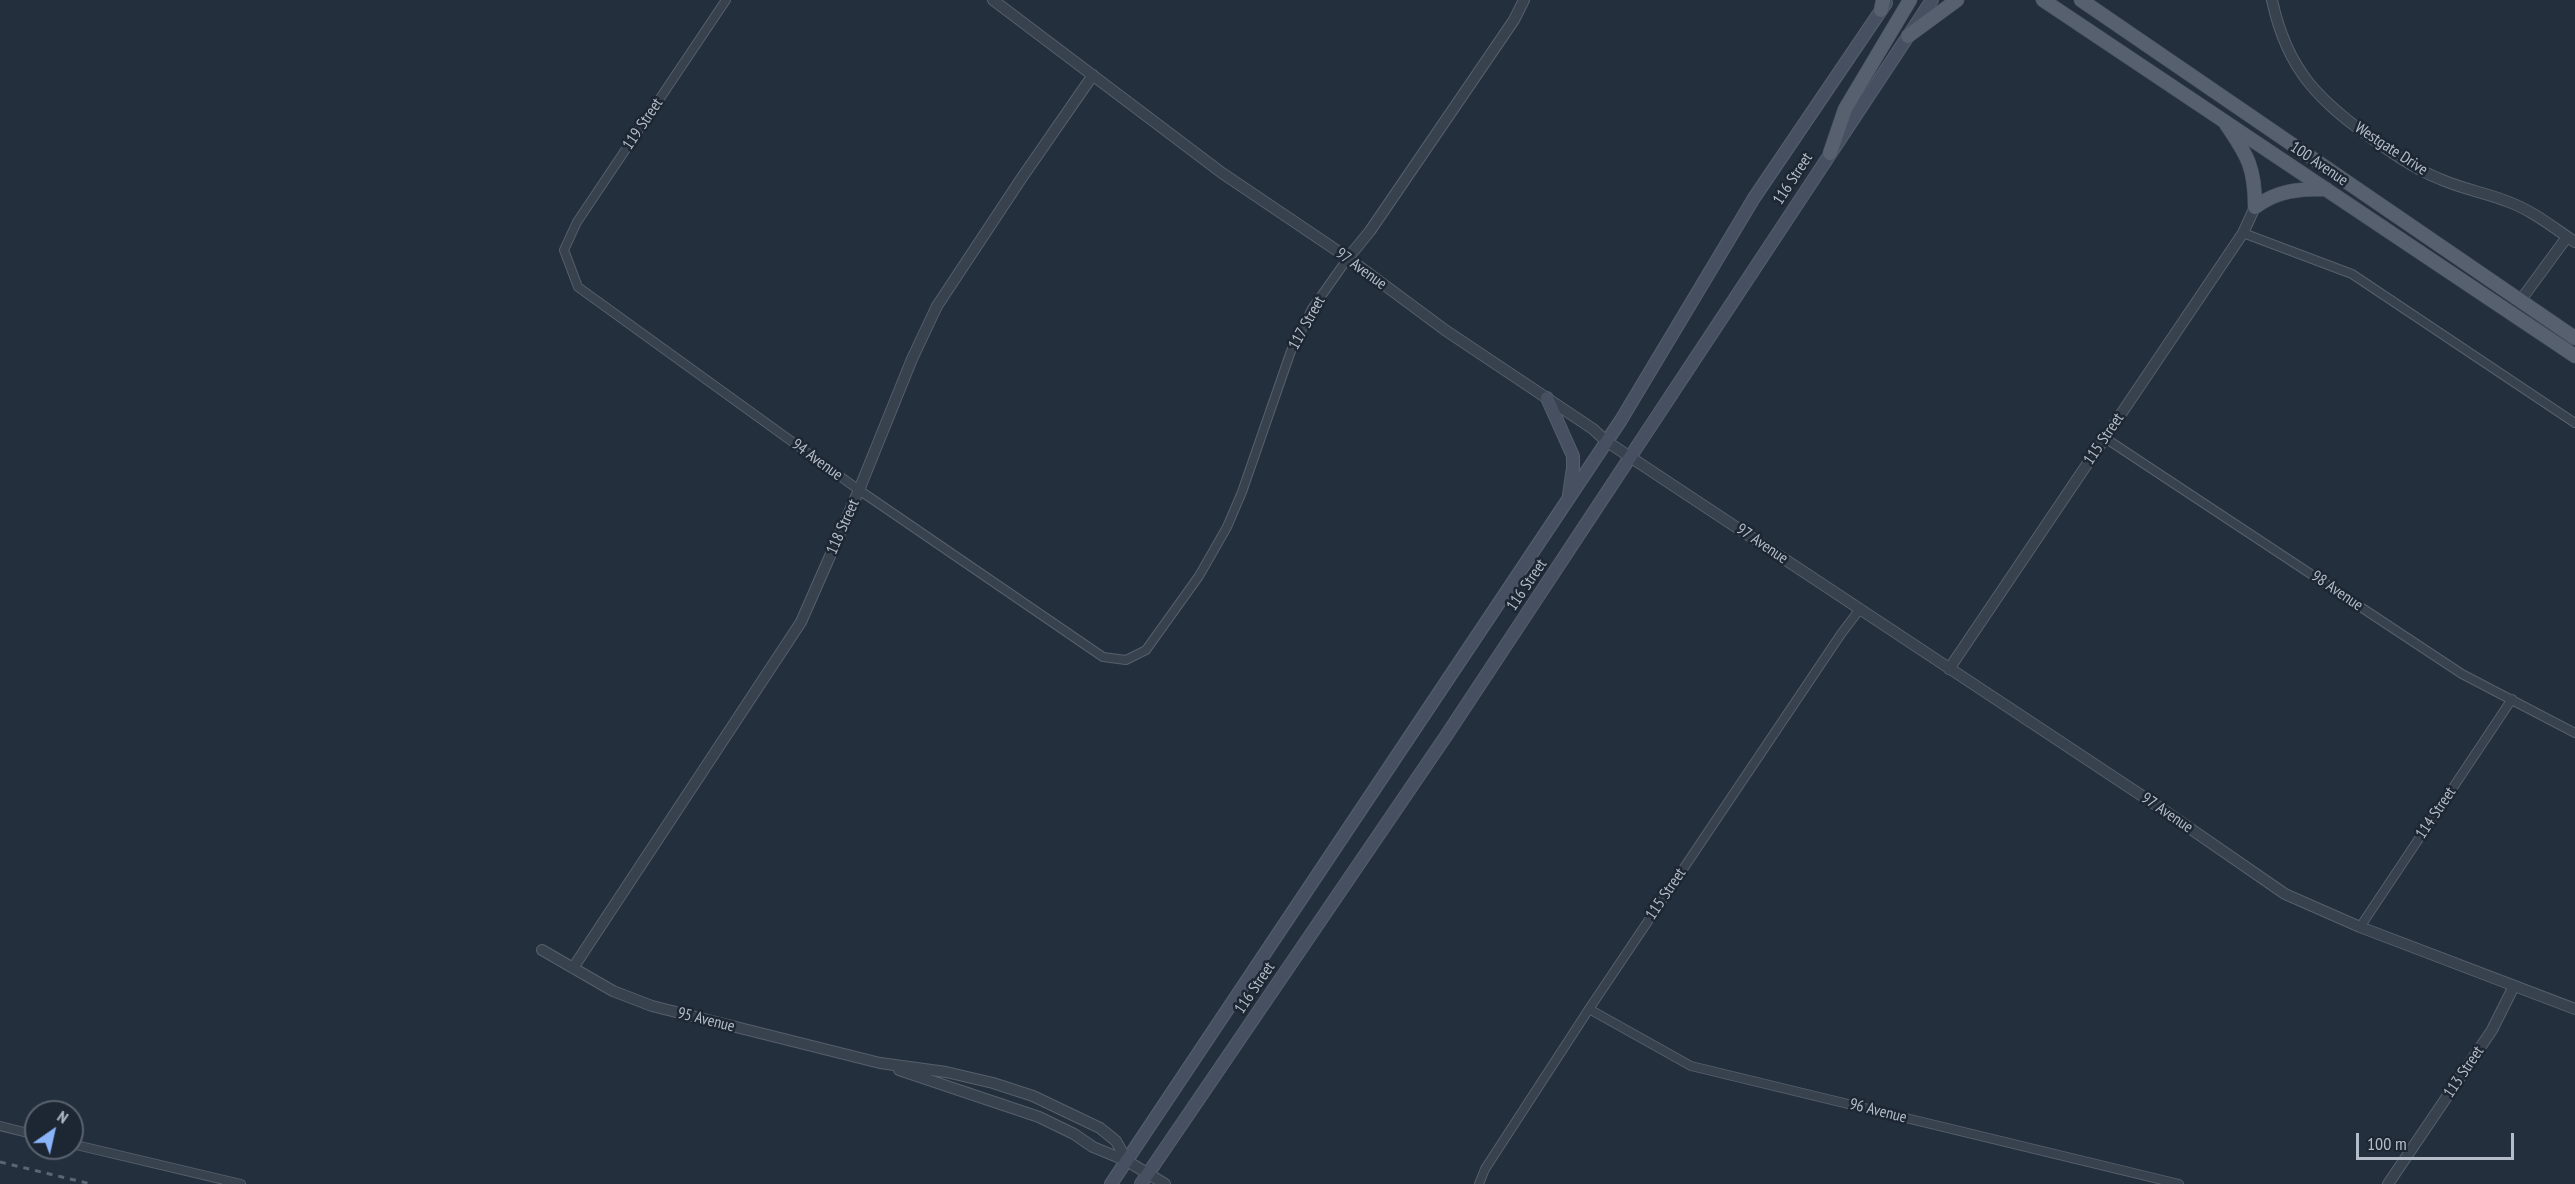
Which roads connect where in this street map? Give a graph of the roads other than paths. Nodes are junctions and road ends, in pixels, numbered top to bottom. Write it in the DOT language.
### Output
graph roads {
  1 [pos="726,0"];
  2 [pos="993,0"];
  3 [pos="1524,0"];
  4 [pos="1910,0"];
  5 [pos="1932,0"];
  6 [pos="1957,0"];
  7 [pos="2043,0"];
  8 [pos="2081,0"];
  9 [pos="2086,0"];
  10 [pos="2272,0"];
  11 [pos="1884,3"];
  12 [pos="2099,12"];
  13 [pos="1908,36"];
  14 [pos="1093,75"];
  15 [pos="2222,118"];
  16 [pos="1830,153"];
  17 [pos="2326,189"];
  18 [pos="2255,207"];
  19 [pos="2243,233"];
  20 [pos="2571,240"];
  21 [pos="564,250"];
  22 [pos="1348,258"];
  23 [pos="2520,301"];
  24 [pos="2575,338"];
  25 [pos="2575,356"];
  26 [pos="1547,398"];
  27 [pos="2575,423"];
  28 [pos="2105,438"];
  29 [pos="1606,441"];
  30 [pos="1632,458"];
  31 [pos="859,490"];
  32 [pos="1568,499"];
  33 [pos="1860,609"];
  34 [pos="1126,660"];
  35 [pos="1949,669"];
  36 [pos="2512,699"];
  37 [pos="2575,733"];
  38 [pos="2360,927"];
  39 [pos="542,950"];
  40 [pos="573,968"];
  41 [pos="2514,986"];
  42 [pos="1589,1009"];
  43 [pos="2575,1009"];
  44 [pos="880,1063"];
  45 [pos="0,1126"];
  46 [pos="24,1132"];
  47 [pos="84,1147"];
  48 [pos="1127,1161"];
  49 [pos="1145,1179"];
  50 [pos="241,1184"];
  51 [pos="1111,1184"];
  52 [pos="1165,1184"];
  53 [pos="1479,1184"];
  54 [pos="2179,1184"];
  55 [pos="2388,1184"];
  1 -- 21 [label="street, 119 Street"];
  2 -- 14 [label="street, 97 Avenue"];
  3 -- 22 [label="street, 117 Street"];
  4 -- 16 [label="main road"];
  5 -- 13 [label="main road, 116 Street"];
  6 -- 13 [label="main road"];
  7 -- 15 [label="main road, 100 Avenue"];
  8 -- 12 [label="main road, 100 Avenue"];
  9 -- 12 [label="main road"];
  10 -- 20 [label="street, Westgate Drive"];
  11 -- 29 [label="main road, 116 Street"];
  12 -- 23 [label="main road, 100 Avenue"];
  13 -- 16 [label="main road, 116 Street"];
  14 -- 22 [label="street, 97 Avenue"];
  14 -- 31 [label="street, 118 Street"];
  15 -- 17 [label="main road, 100 Avenue"];
  15 -- 18 [label="main road"];
  16 -- 30 [label="main road, 116 Street"];
  17 -- 18 [label="main road"];
  17 -- 25 [label="main road, 100 Avenue"];
  18 -- 19 [label="street, 115 Street"];
  19 -- 27 [label="street"];
  19 -- 28 [label="street, 115 Street"];
  20 -- 23 [label="street, Westgate Drive"];
  21 -- 31 [label="street, 94 Avenue"];
  22 -- 26 [label="street, 97 Avenue"];
  22 -- 34 [label="street, 117 Street"];
  23 -- 24 [label="main road, 100 Avenue"];
  26 -- 29 [label="street, 97 Avenue"];
  26 -- 32 [label="main road"];
  28 -- 35 [label="street, 115 Street"];
  28 -- 36 [label="street, 98 Avenue"];
  29 -- 30 [label="street, 97 Avenue"];
  29 -- 32 [label="main road, 116 Street"];
  30 -- 33 [label="street, 97 Avenue"];
  30 -- 49 [label="main road, 116 Street"];
  31 -- 34 [label="street, 94 Avenue"];
  31 -- 40 [label="street, 118 Street"];
  32 -- 48 [label="main road, 116 Street"];
  33 -- 35 [label="street, 97 Avenue"];
  33 -- 42 [label="street, 115 Street"];
  35 -- 38 [label="street, 97 Avenue"];
  36 -- 37 [label="street, 98 Avenue"];
  36 -- 38 [label="street, 114 Street"];
  38 -- 41 [label="street, 97 Avenue"];
  39 -- 40 [label="street, 95 Avenue"];
  40 -- 44 [label="street, 95 Avenue"];
  41 -- 43 [label="street, 97 Avenue"];
  41 -- 55 [label="street, 113 Street"];
  42 -- 53 [label="street, 115 Street"];
  42 -- 54 [label="street, 96 Avenue"];
  44 -- 48 [label="street, 95 Avenue"];
  44 -- 48 [label="street, 95 Avenue"];
  45 -- 46 [label="street"];
  47 -- 50 [label="street"];
  48 -- 49 [label="street, 95 Avenue"];
  48 -- 51 [label="main road, 116 Street"];
  49 -- 52 [label="street, 95 Avenue"];
}
